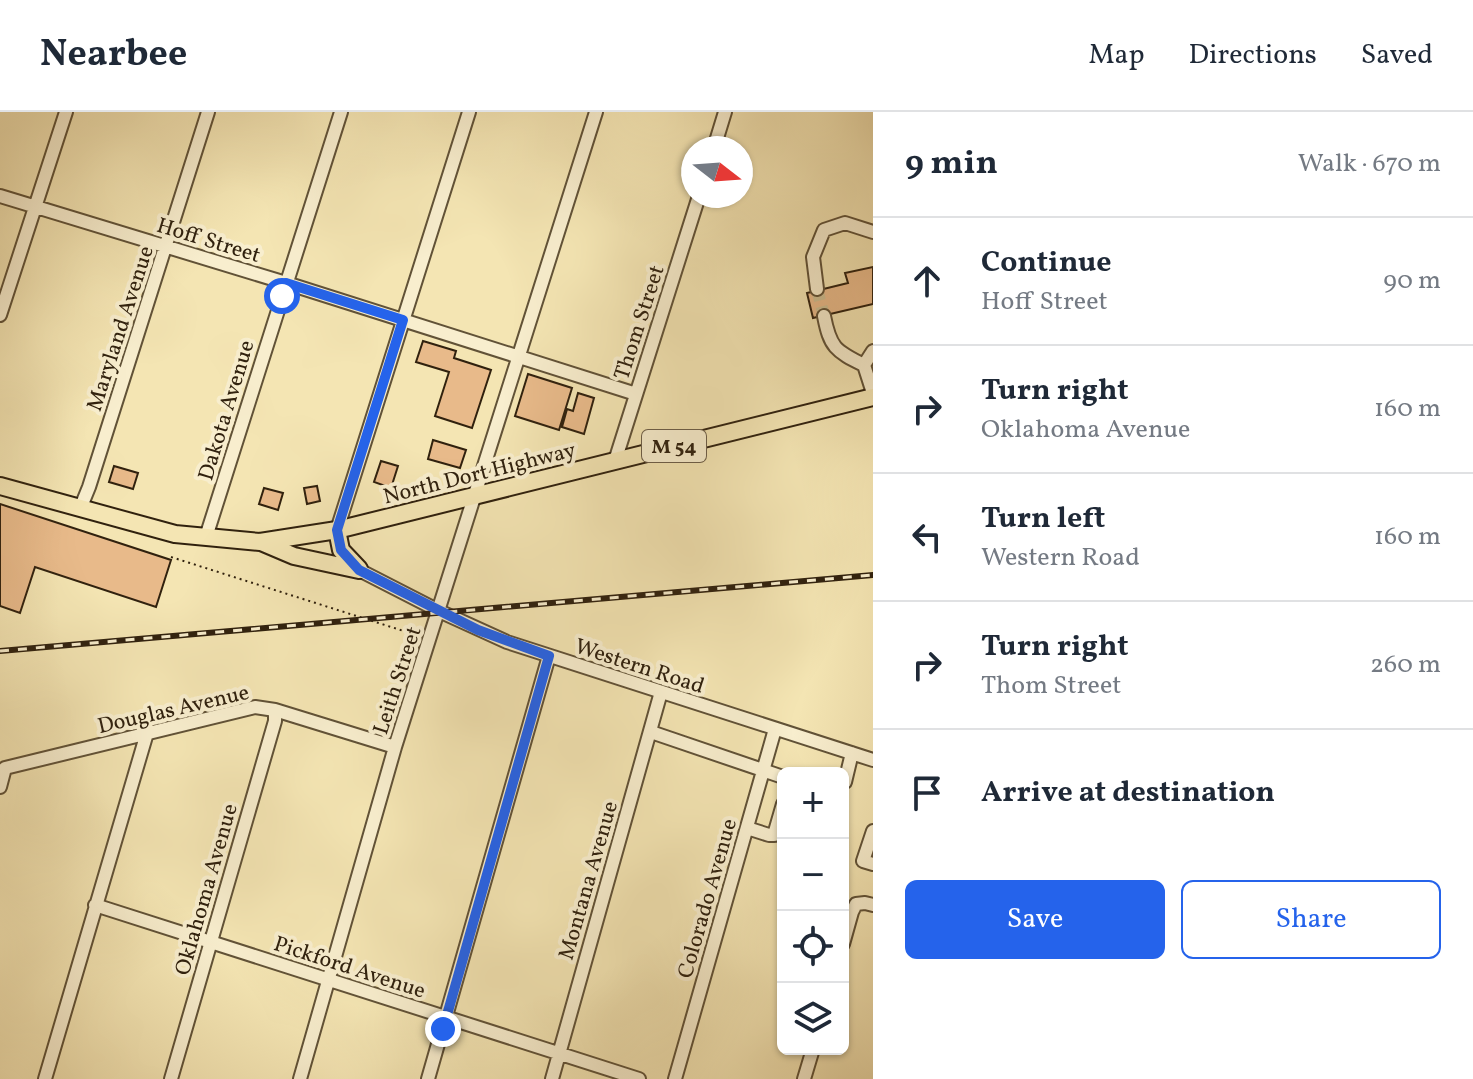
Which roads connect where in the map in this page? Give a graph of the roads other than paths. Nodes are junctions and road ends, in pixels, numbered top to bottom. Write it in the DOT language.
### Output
graph roads {
  1 [pos="66,112"];
  2 [pos="208,112"];
  3 [pos="341,112"];
  4 [pos="469,112"];
  5 [pos="596,112"];
  6 [pos="725,112"];
  7 [pos="718,136"];
  8 [pos="0,196"];
  9 [pos="35,206"];
  10 [pos="695,208"];
  11 [pos="873,232"];
  12 [pos="165,247"];
  13 [pos="286,283"];
  14 [pos="817,289"];
  15 [pos="0,315"];
  16 [pos="824,316"];
  17 [pos="403,320"];
  18 [pos="873,351"];
  19 [pos="518,358"];
  20 [pos="864,365"];
  21 [pos="636,394"];
  22 [pos="873,395"];
  23 [pos="615,461"];
  24 [pos="0,486"];
  25 [pos="475,494"];
  26 [pos="80,509"];
  27 [pos="337,530"];
  28 [pos="206,537"];
  29 [pos="260,542"];
  30 [pos="359,570"];
  31 [pos="439,611"];
  32 [pos="549,656"];
  33 [pos="661,692"];
  34 [pos="275,710"];
  35 [pos="775,729"];
  36 [pos="651,732"];
  37 [pos="147,733"];
  38 [pos="395,747"];
  39 [pos="852,753"];
  40 [pos="873,760"];
  41 [pos="849,767"];
  42 [pos="764,770"];
  43 [pos="777,775"];
  44 [pos="0,787"];
  45 [pos="747,828"];
  46 [pos="873,831"];
  47 [pos="777,836"];
  48 [pos="873,864"];
  49 [pos="95,905"];
  50 [pos="873,905"];
  51 [pos="849,926"];
  52 [pos="211,941"];
  53 [pos="329,981"];
  54 [pos="446,1018"];
  55 [pos="559,1053"];
  56 [pos="811,1055"];
  57 [pos="45,1079"];
  58 [pos="171,1079"];
  59 [pos="300,1079"];
  60 [pos="428,1079"];
  61 [pos="552,1079"];
  62 [pos="639,1079"];
  63 [pos="675,1079"];
  64 [pos="804,1079"];
  1 -- 9 [label="street"];
  2 -- 12 [label="street, Maryland Avenue"];
  3 -- 13 [label="street, Dakota Avenue"];
  4 -- 17 [label="street"];
  5 -- 19 [label="street, Leith Street"];
  6 -- 7 [label="street"];
  8 -- 9 [label="street, Hoff Street"];
  9 -- 12 [label="street, Hoff Street"];
  9 -- 15 [label="street"];
  10 -- 21 [label="street, Thom Street"];
  11 -- 14 [label="street"];
  12 -- 13 [label="street, Hoff Street"];
  12 -- 26 [label="street, Maryland Avenue"];
  13 -- 17 [label="street, Hoff Street"];
  13 -- 28 [label="street, Dakota Avenue"];
  16 -- 20 [label="street"];
  17 -- 19 [label="street, Hoff Street"];
  17 -- 27 [label="street"];
  18 -- 20 [label="street"];
  19 -- 21 [label="street, Hoff Street"];
  19 -- 25 [label="street, Leith Street"];
  20 -- 22 [label="street"];
  21 -- 23 [label="street, Thom Street"];
  22 -- 23 [label="main road, North Dort Highway / M 54"];
  23 -- 25 [label="main road, North Dort Highway / M 54"];
  24 -- 26 [label="main road, North Dort Highway / M 54"];
  25 -- 27 [label="main road, North Dort Highway / M 54"];
  25 -- 31 [label="street, Leith Street"];
  26 -- 28 [label="main road, North Dort Highway / M 54"];
  27 -- 29 [label="main road, North Dort Highway / M 54"];
  27 -- 30 [label="main road"];
  28 -- 29 [label="main road, North Dort Highway / M 54"];
  29 -- 30 [label="main road"];
  30 -- 31 [label="street, Western Road"];
  31 -- 32 [label="street, Western Road"];
  31 -- 38 [label="street, Leith Street"];
  32 -- 33 [label="street, Western Road"];
  32 -- 54 [label="street"];
  33 -- 35 [label="street, Western Road"];
  33 -- 36 [label="street, Montana Avenue"];
  34 -- 37 [label="street, Douglas Avenue"];
  34 -- 38 [label="street, Douglas Avenue"];
  34 -- 52 [label="street, Oklahoma Avenue"];
  35 -- 39 [label="street, Western Road"];
  35 -- 42 [label="street, Colorado Avenue"];
  36 -- 42 [label="street"];
  36 -- 55 [label="street, Montana Avenue"];
  37 -- 44 [label="street, Douglas Avenue"];
  37 -- 49 [label="street"];
  38 -- 53 [label="street, Leith Street"];
  39 -- 40 [label="street, Western Road"];
  39 -- 41 [label="street"];
  42 -- 43 [label="street"];
  42 -- 45 [label="street, Colorado Avenue"];
  45 -- 47 [label="street"];
  45 -- 63 [label="street, Colorado Avenue"];
  46 -- 48 [label="street"];
  49 -- 52 [label="street, Pickford Avenue"];
  49 -- 57 [label="street"];
  50 -- 51 [label="street"];
  52 -- 53 [label="street, Pickford Avenue"];
  52 -- 58 [label="street, Oklahoma Avenue"];
  53 -- 54 [label="street, Pickford Avenue"];
  53 -- 59 [label="street, Leith Street"];
  54 -- 55 [label="street, Pickford Avenue"];
  54 -- 60 [label="street"];
  55 -- 61 [label="street, Montana Avenue"];
  55 -- 62 [label="street, Pickford Avenue"];
  56 -- 64 [label="street"];
}
